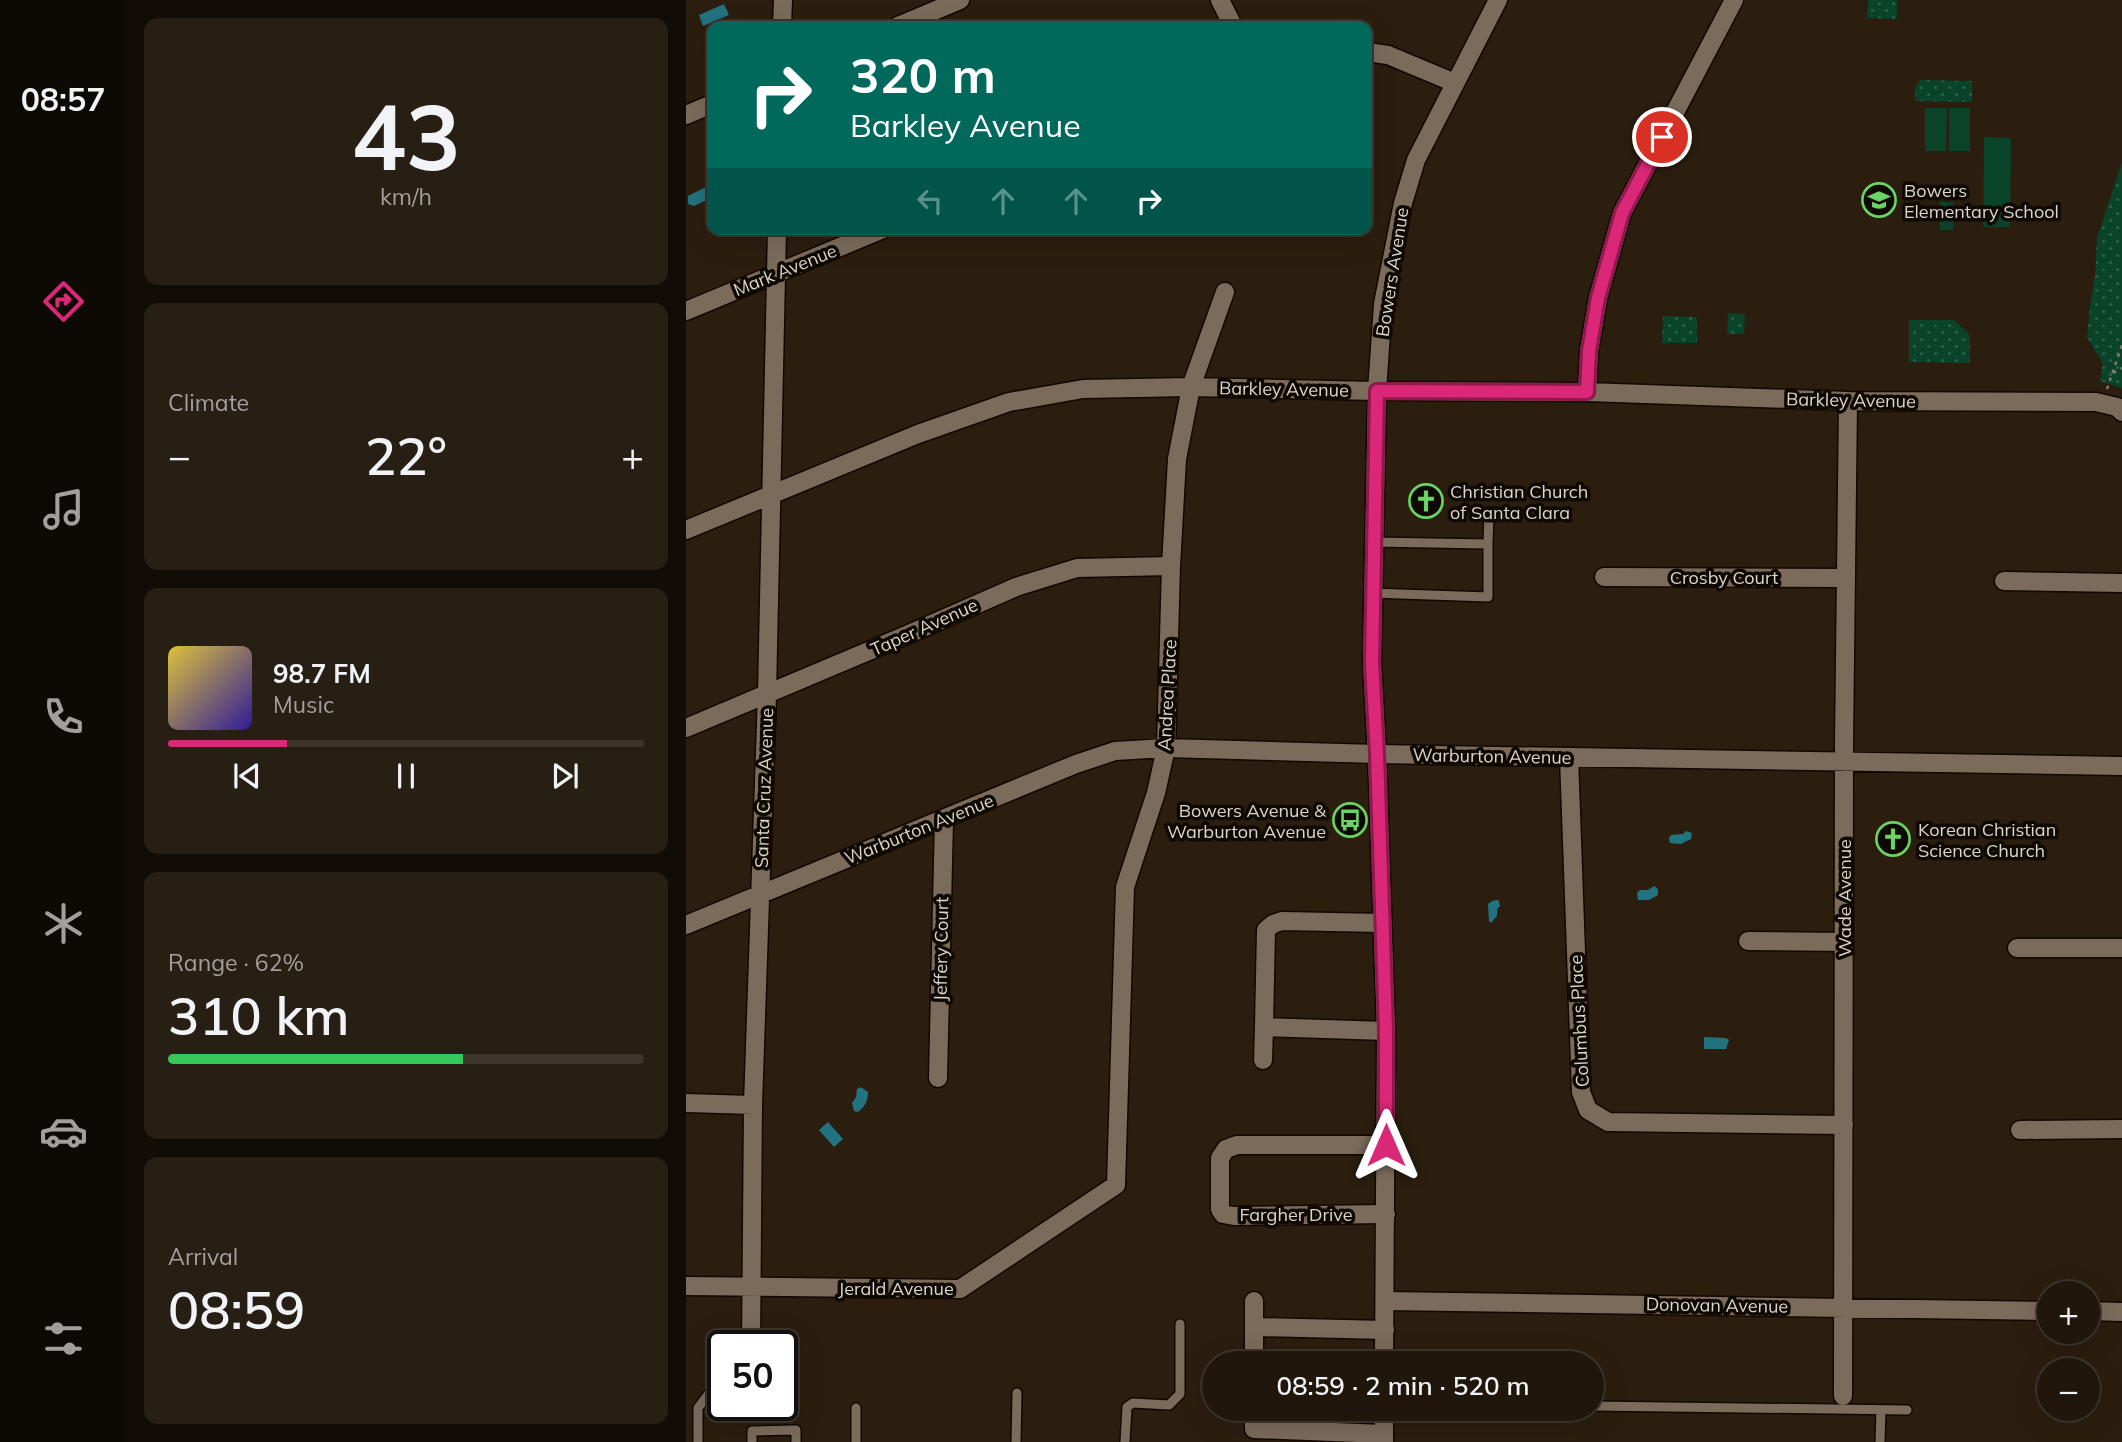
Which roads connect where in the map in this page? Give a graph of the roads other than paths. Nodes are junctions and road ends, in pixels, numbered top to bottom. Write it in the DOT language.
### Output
graph roads {
  1 [pos="783,0"];
  2 [pos="960,0"];
  3 [pos="1220,0"];
  4 [pos="1498,0"];
  5 [pos="1734,0"];
  6 [pos="782,21"];
  7 [pos="910,21"];
  8 [pos="1230,21"];
  9 [pos="1372,53"];
  10 [pos="1455,83"];
  11 [pos="707,106"];
  12 [pos="686,115"];
  13 [pos="777,235"];
  14 [pos="868,235"];
  15 [pos="776,273"];
  16 [pos="1225,292"];
  17 [pos="686,311"];
  18 [pos="1191,387"];
  19 [pos="1377,391"];
  20 [pos="1587,392"];
  21 [pos="1848,401"];
  22 [pos="2120,409"];
  23 [pos="771,495"];
  24 [pos="1489,512"];
  25 [pos="686,530"];
  26 [pos="1373,542"];
  27 [pos="1488,544"];
  28 [pos="1171,566"];
  29 [pos="1604,577"];
  30 [pos="1845,578"];
  31 [pos="2004,580"];
  32 [pos="2122,583"];
  33 [pos="1372,593"];
  34 [pos="767,694"];
  35 [pos="686,728"];
  36 [pos="1166,748"];
  37 [pos="1377,754"];
  38 [pos="1569,757"];
  39 [pos="1844,762"];
  40 [pos="2122,766"];
  41 [pos="944,820"];
  42 [pos="761,894"];
  43 [pos="1381,923"];
  44 [pos="686,925"];
  45 [pos="1748,941"];
  46 [pos="1844,942"];
  47 [pos="2017,948"];
  48 [pos="2122,948"];
  49 [pos="1264,1027"];
  50 [pos="1386,1031"];
  51 [pos="1263,1060"];
  52 [pos="938,1078"];
  53 [pos="686,1103"];
  54 [pos="753,1105"];
  55 [pos="1844,1125"];
  56 [pos="2020,1129"];
  57 [pos="2122,1129"];
  58 [pos="1386,1145"];
  59 [pos="1116,1185"];
  60 [pos="1386,1213"];
  61 [pos="686,1286"];
  62 [pos="752,1287"];
  63 [pos="1254,1301"];
  64 [pos="1385,1301"];
  65 [pos="1842,1307"];
  66 [pos="2037,1311"];
  67 [pos="2100,1311"];
  68 [pos="2122,1312"];
  69 [pos="1180,1324"];
  70 [pos="1255,1327"];
  71 [pos="751,1330"];
  72 [pos="1385,1330"];
  73 [pos="1254,1351"];
  74 [pos="1384,1351"];
  75 [pos="1017,1393"];
  76 [pos="707,1396"];
  77 [pos="1843,1396"];
  78 [pos="1604,1406"];
  79 [pos="856,1408"];
  80 [pos="1881,1410"];
  81 [pos="1907,1410"];
  82 [pos="1254,1421"];
  83 [pos="1384,1438"];
  84 [pos="698,1442"];
  85 [pos="752,1442"];
  86 [pos="796,1442"];
  87 [pos="856,1442"];
  88 [pos="1016,1442"];
  89 [pos="1125,1442"];
  90 [pos="1880,1442"];
  1 -- 6 [label="street"];
  2 -- 7 [label="street"];
  3 -- 8 [label="street"];
  4 -- 10 [label="street, Bowers Avenue"];
  5 -- 20 [label="street"];
  9 -- 10 [label="street"];
  10 -- 19 [label="street, Bowers Avenue"];
  11 -- 12 [label="street"];
  13 -- 15 [label="street, Santa Cruz Avenue"];
  14 -- 15 [label="street, Mark Avenue"];
  15 -- 17 [label="street, Mark Avenue"];
  15 -- 23 [label="street, Santa Cruz Avenue"];
  16 -- 18 [label="street, Andrea Place"];
  18 -- 19 [label="street, Barkley Avenue"];
  18 -- 23 [label="street, Barkley Avenue"];
  18 -- 28 [label="street, Andrea Place"];
  19 -- 20 [label="street, Barkley Avenue"];
  19 -- 26 [label="street, Bowers Avenue"];
  20 -- 21 [label="street, Barkley Avenue"];
  21 -- 22 [label="street, Barkley Avenue"];
  21 -- 30 [label="street, Wade Avenue"];
  23 -- 25 [label="street, Barkley Avenue"];
  23 -- 34 [label="street, Santa Cruz Avenue"];
  24 -- 27 [label="lane"];
  26 -- 27 [label="lane"];
  26 -- 33 [label="street, Bowers Avenue"];
  27 -- 33 [label="lane"];
  28 -- 34 [label="street, Taper Avenue"];
  28 -- 36 [label="street, Andrea Place"];
  29 -- 30 [label="street, Crosby Court"];
  30 -- 39 [label="street, Wade Avenue"];
  31 -- 32 [label="street"];
  33 -- 37 [label="street, Bowers Avenue"];
  34 -- 35 [label="street, Taper Avenue"];
  34 -- 42 [label="street, Santa Cruz Avenue"];
  36 -- 37 [label="street, Warburton Avenue"];
  36 -- 41 [label="street, Warburton Avenue"];
  36 -- 59 [label="street, Andrea Place"];
  37 -- 38 [label="street, Warburton Avenue"];
  37 -- 43 [label="street, Bowers Avenue"];
  38 -- 39 [label="street, Warburton Avenue"];
  38 -- 55 [label="street, Columbus Place"];
  39 -- 40 [label="street, Warburton Avenue"];
  39 -- 46 [label="street, Wade Avenue"];
  41 -- 42 [label="street, Warburton Avenue"];
  41 -- 52 [label="street, Jeffery Court"];
  42 -- 44 [label="street, Warburton Avenue"];
  42 -- 54 [label="street, Santa Cruz Avenue"];
  43 -- 49 [label="street"];
  43 -- 50 [label="street, Bowers Avenue"];
  45 -- 46 [label="street"];
  46 -- 55 [label="street, Wade Avenue"];
  47 -- 48 [label="street"];
  49 -- 50 [label="street"];
  49 -- 51 [label="street"];
  50 -- 58 [label="street, Bowers Avenue"];
  53 -- 54 [label="street"];
  54 -- 62 [label="street, Santa Cruz Avenue"];
  55 -- 65 [label="street, Wade Avenue"];
  56 -- 57 [label="street"];
  58 -- 60 [label="street, Bowers Avenue"];
  58 -- 60 [label="street, Fargher Drive"];
  59 -- 62 [label="street, Jerald Avenue"];
  60 -- 64 [label="street, Bowers Avenue"];
  61 -- 62 [label="street, Jerald Avenue"];
  62 -- 71 [label="street, Santa Cruz Avenue"];
  63 -- 70 [label="street"];
  64 -- 65 [label="street, Donovan Avenue"];
  64 -- 72 [label="street, Bowers Avenue"];
  65 -- 66 [label="street, Donovan Avenue"];
  65 -- 77 [label="street, Wade Avenue"];
  67 -- 68 [label="street"];
  69 -- 89 [label="lane"];
  70 -- 72 [label="street"];
  70 -- 73 [label="street"];
  72 -- 74 [label="street, Bowers Avenue"];
  75 -- 88 [label="lane"];
  76 -- 84 [label="lane"];
  78 -- 80 [label="lane"];
  79 -- 87 [label="lane"];
  80 -- 81 [label="lane"];
  80 -- 90 [label="lane"];
  82 -- 83 [label="street"];
  85 -- 86 [label="lane"];
}
